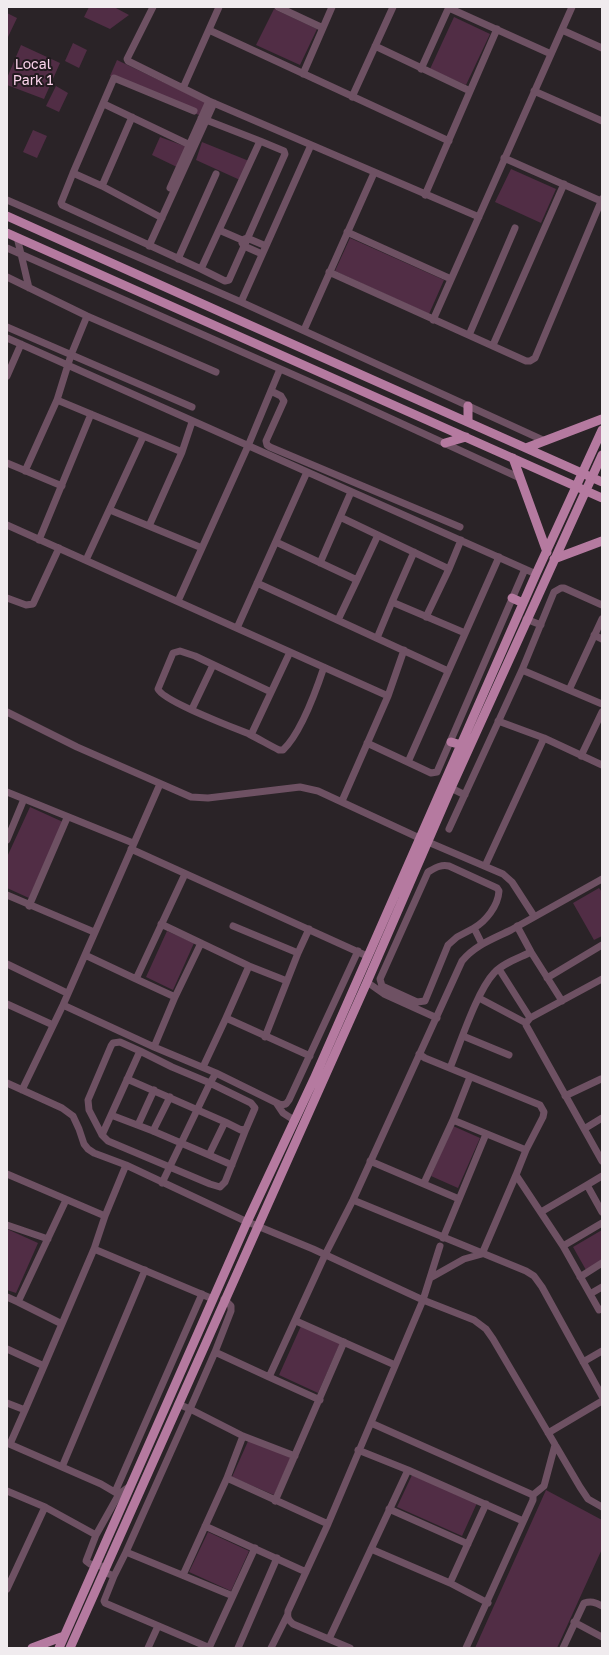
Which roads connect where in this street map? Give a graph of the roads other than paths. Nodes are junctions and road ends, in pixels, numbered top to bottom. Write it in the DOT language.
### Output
graph roads {
  1 [pos="153,7"];
  2 [pos="219,7"];
  3 [pos="278,7"];
  4 [pos="332,7"];
  5 [pos="393,7"];
  6 [pos="572,7"];
  7 [pos="449,8"];
  8 [pos="323,28"];
  9 [pos="497,29"];
  10 [pos="209,30"];
  11 [pos="562,30"];
  12 [pos="375,46"];
  13 [pos="602,48"];
  14 [pos="551,54"];
  15 [pos="421,68"];
  16 [pos="303,74"];
  17 [pos="183,88"];
  18 [pos="470,91"];
  19 [pos="534,92"];
  20 [pos="352,96"];
  21 [pos="211,102"];
  22 [pos="104,104"];
  23 [pos="194,111"];
  24 [pos="132,117"];
  25 [pos="204,119"];
  26 [pos="602,121"];
  27 [pos="260,141"];
  28 [pos="449,141"];
  29 [pos="310,145"];
  30 [pos="192,146"];
  31 [pos="504,158"];
  32 [pos="73,173"];
  33 [pos="374,173"];
  34 [pos="216,174"];
  35 [pos="564,184"];
  36 [pos="102,186"];
  37 [pos="425,195"];
  38 [pos="7,200"];
  39 [pos="602,200"];
  40 [pos="7,216"];
  41 [pos="160,217"];
  42 [pos="478,217"];
  43 [pos="515,228"];
  44 [pos="219,230"];
  45 [pos="347,232"];
  46 [pos="7,233"];
  47 [pos="17,237"];
  48 [pos="245,241"];
  49 [pos="147,245"];
  50 [pos="266,246"];
  51 [pos="7,248"];
  52 [pos="20,254"];
  53 [pos="262,254"];
  54 [pos="178,259"];
  55 [pos="200,269"];
  56 [pos="329,272"];
  57 [pos="7,277"];
  58 [pos="451,279"];
  59 [pos="29,288"];
  60 [pos="241,302"];
  61 [pos="88,316"];
  62 [pos="433,320"];
  63 [pos="7,327"];
  64 [pos="304,330"];
  65 [pos="469,335"];
  66 [pos="7,338"];
  67 [pos="21,344"];
  68 [pos="493,345"];
  69 [pos="71,355"];
  70 [pos="69,366"];
  71 [pos="280,369"];
  72 [pos="216,372"];
  73 [pos="7,375"];
  74 [pos="271,391"];
  75 [pos="57,400"];
  76 [pos="468,406"];
  77 [pos="192,407"];
  78 [pos="91,414"];
  79 [pos="602,419"];
  80 [pos="192,422"];
  81 [pos="468,422"];
  82 [pos="602,430"];
  83 [pos="143,437"];
  84 [pos="466,437"];
  85 [pos="545,441"];
  86 [pos="445,443"];
  87 [pos="248,446"];
  88 [pos="526,448"];
  89 [pos="182,452"];
  90 [pos="602,455"];
  91 [pos="513,458"];
  92 [pos="7,463"];
  93 [pos="25,471"];
  94 [pos="307,472"];
  95 [pos="582,473"];
  96 [pos="520,478"];
  97 [pos="592,478"];
  98 [pos="602,482"];
  99 [pos="62,486"];
  100 [pos="581,488"];
  101 [pos="351,492"];
  102 [pos="602,498"];
  103 [pos="110,510"];
  104 [pos="340,517"];
  105 [pos="440,519"];
  106 [pos="7,526"];
  107 [pos="149,526"];
  108 [pos="460,527"];
  109 [pos="436,529"];
  110 [pos="378,535"];
  111 [pos="39,540"];
  112 [pos="461,540"];
  113 [pos="602,541"];
  114 [pos="276,542"];
  115 [pos="59,548"];
  116 [pos="202,548"];
  117 [pos="414,552"];
  118 [pos="547,552"];
  119 [pos="499,557"];
  120 [pos="554,559"];
  121 [pos="86,560"];
  122 [pos="320,563"];
  123 [pos="449,568"];
  124 [pos="525,568"];
  125 [pos="536,574"];
  126 [pos="357,580"];
  127 [pos="258,583"];
  128 [pos="7,598"];
  129 [pos="512,598"];
  130 [pos="178,601"];
  131 [pos="392,602"];
  132 [pos="523,603"];
  133 [pos="602,605"];
  134 [pos="426,617"];
  135 [pos="602,618"];
  136 [pos="526,619"];
  137 [pos="338,620"];
  138 [pos="541,625"];
  139 [pos="237,628"];
  140 [pos="465,634"];
  141 [pos="594,635"];
  142 [pos="377,638"];
  143 [pos="602,639"];
  144 [pos="404,650"];
  145 [pos="290,652"];
  146 [pos="213,665"];
  147 [pos="324,667"];
  148 [pos="522,670"];
  149 [pos="448,671"];
  150 [pos="570,690"];
  151 [pos="271,692"];
  152 [pos="388,696"];
  153 [pos="602,704"];
  154 [pos="192,709"];
  155 [pos="7,712"];
  156 [pos="602,712"];
  157 [pos="498,721"];
  158 [pos="251,735"];
  159 [pos="544,738"];
  160 [pos="451,742"];
  161 [pos="367,743"];
  162 [pos="461,745"];
  163 [pos="582,756"];
  164 [pos="408,762"];
  165 [pos="602,765"];
  166 [pos="160,784"];
  167 [pos="451,788"];
  168 [pos="7,792"];
  169 [pos="465,795"];
  170 [pos="24,799"];
  171 [pos="342,801"];
  172 [pos="67,818"];
  173 [pos="449,829"];
  174 [pos="7,840"];
  175 [pos="424,840"];
  176 [pos="132,846"];
  177 [pos="484,866"];
  178 [pos="185,874"];
  179 [pos="601,881"];
  180 [pos="7,895"];
  181 [pos="29,906"];
  182 [pos="534,916"];
  183 [pos="161,924"];
  184 [pos="233,926"];
  185 [pos="517,926"];
  186 [pos="474,928"];
  187 [pos="309,929"];
  188 [pos="94,932"];
  189 [pos="201,943"];
  190 [pos="482,944"];
  191 [pos="602,945"];
  192 [pos="358,951"];
  193 [pos="531,952"];
  194 [pos="298,953"];
  195 [pos="85,955"];
  196 [pos="367,956"];
  197 [pos="7,964"];
  198 [pos="249,966"];
  199 [pos="499,969"];
  200 [pos="547,978"];
  201 [pos="136,979"];
  202 [pos="602,979"];
  203 [pos="287,981"];
  204 [pos="367,982"];
  205 [pos="67,993"];
  206 [pos="175,996"];
  207 [pos="478,998"];
  208 [pos="562,1001"];
  209 [pos="7,1004"];
  210 [pos="63,1005"];
  211 [pos="226,1018"];
  212 [pos="436,1018"];
  213 [pos="528,1020"];
  214 [pos="53,1025"];
  215 [pos="463,1036"];
  216 [pos="265,1037"];
  217 [pos="154,1047"];
  218 [pos="140,1051"];
  219 [pos="419,1054"];
  220 [pos="509,1055"];
  221 [pos="310,1056"];
  222 [pos="203,1067"];
  223 [pos="450,1068"];
  224 [pos="216,1073"];
  225 [pos="470,1077"];
  226 [pos="128,1079"];
  227 [pos="600,1079"];
  228 [pos="7,1083"];
  229 [pos="210,1083"];
  230 [pos="22,1090"];
  231 [pos="154,1090"];
  232 [pos="565,1096"];
  233 [pos="170,1097"];
  234 [pos="277,1104"];
  235 [pos="197,1109"];
  236 [pos="111,1115"];
  237 [pos="602,1118"];
  238 [pos="294,1120"];
  239 [pos="453,1120"];
  240 [pos="225,1122"];
  241 [pos="138,1125"];
  242 [pos="246,1129"];
  243 [pos="584,1129"];
  244 [pos="153,1131"];
  245 [pos="486,1134"];
  246 [pos="102,1135"];
  247 [pos="181,1143"];
  248 [pos="526,1150"];
  249 [pos="209,1155"];
  250 [pos="370,1161"];
  251 [pos="602,1161"];
  252 [pos="126,1165"];
  253 [pos="232,1165"];
  254 [pos="169,1167"];
  255 [pos="7,1174"];
  256 [pos="516,1175"];
  257 [pos="602,1176"];
  258 [pos="162,1183"];
  259 [pos="424,1183"];
  260 [pos="587,1185"];
  261 [pos="459,1198"];
  262 [pos="66,1200"];
  263 [pos="353,1200"];
  264 [pos="541,1212"];
  265 [pos="602,1212"];
  266 [pos="105,1216"];
  267 [pos="248,1222"];
  268 [pos="602,1223"];
  269 [pos="7,1225"];
  270 [pos="257,1226"];
  271 [pos="443,1238"];
  272 [pos="48,1239"];
  273 [pos="440,1246"];
  274 [pos="563,1246"];
  275 [pos="94,1249"];
  276 [pos="482,1254"];
  277 [pos="326,1255"];
  278 [pos="602,1264"];
  279 [pos="145,1270"];
  280 [pos="432,1276"];
  281 [pos="580,1277"];
  282 [pos="602,1287"];
  283 [pos="202,1294"];
  284 [pos="590,1294"];
  285 [pos="7,1297"];
  286 [pos="213,1299"];
  287 [pos="224,1299"];
  288 [pos="423,1300"];
  289 [pos="18,1302"];
  290 [pos="601,1311"];
  291 [pos="296,1321"];
  292 [pos="62,1324"];
  293 [pos="344,1342"];
  294 [pos="7,1349"];
  295 [pos="602,1351"];
  296 [pos="215,1352"];
  297 [pos="583,1362"];
  298 [pos="395,1364"];
  299 [pos="44,1366"];
  300 [pos="269,1377"];
  301 [pos="602,1396"];
  302 [pos="320,1400"];
  303 [pos="602,1401"];
  304 [pos="7,1403"];
  305 [pos="178,1404"];
  306 [pos="190,1409"];
  307 [pos="25,1410"];
  308 [pos="371,1423"];
  309 [pos="548,1433"];
  310 [pos="243,1436"];
  311 [pos="9,1444"];
  312 [pos="555,1445"];
  313 [pos="358,1450"];
  314 [pos="295,1456"];
  315 [pos="62,1467"];
  316 [pos="408,1470"];
  317 [pos="227,1478"];
  318 [pos="130,1486"];
  319 [pos="7,1491"];
  320 [pos="117,1493"];
  321 [pos="533,1495"];
  322 [pos="275,1501"];
  323 [pos="486,1504"];
  324 [pos="45,1507"];
  325 [pos="602,1507"];
  326 [pos="389,1509"];
  327 [pos="524,1521"];
  328 [pos="328,1524"];
  329 [pos="205,1526"];
  330 [pos="96,1535"];
  331 [pos="468,1544"];
  332 [pos="255,1548"];
  333 [pos="371,1549"];
  334 [pos="126,1552"];
  335 [pos="277,1558"];
  336 [pos="95,1565"];
  337 [pos="105,1570"];
  338 [pos="306,1572"];
  339 [pos="183,1575"];
  340 [pos="114,1576"];
  341 [pos="450,1583"];
  342 [pos="7,1589"];
  343 [pos="233,1596"];
  344 [pos="488,1603"];
  345 [pos="602,1606"];
  346 [pos="287,1616"];
  347 [pos="574,1622"];
  348 [pos="158,1626"];
  349 [pos="64,1636"];
  350 [pos="602,1637"];
  351 [pos="329,1639"];
  352 [pos="32,1648"];
  353 [pos="59,1648"];
  354 [pos="70,1648"];
  355 [pos="148,1648"];
  356 [pos="210,1648"];
  357 [pos="238,1648"];
  358 [pos="271,1648"];
  359 [pos="350,1648"];
  360 [pos="466,1648"];
  361 [pos="563,1648"];
  1 -- 17 [label="street"];
  2 -- 10 [label="street"];
  3 -- 8 [label="street"];
  4 -- 8 [label="street"];
  5 -- 12 [label="street"];
  6 -- 11 [label="street"];
  7 -- 9 [label="street"];
  7 -- 15 [label="street"];
  8 -- 16 [label="street"];
  9 -- 14 [label="street"];
  9 -- 18 [label="street"];
  10 -- 16 [label="street"];
  10 -- 17 [label="street"];
  11 -- 13 [label="street"];
  11 -- 14 [label="street"];
  12 -- 15 [label="street"];
  12 -- 20 [label="street"];
  14 -- 19 [label="street"];
  15 -- 18 [label="street"];
  16 -- 20 [label="street"];
  17 -- 21 [label="street"];
  18 -- 28 [label="street"];
  19 -- 26 [label="street"];
  19 -- 31 [label="street"];
  20 -- 28 [label="street"];
  21 -- 25 [label="street"];
  21 -- 29 [label="street"];
  22 -- 23 [label="street"];
  22 -- 24 [label="street"];
  22 -- 32 [label="street"];
  24 -- 30 [label="street"];
  24 -- 36 [label="street"];
  25 -- 27 [label="street"];
  25 -- 30 [label="street"];
  27 -- 44 [label="street"];
  27 -- 48 [label="street"];
  28 -- 37 [label="street"];
  29 -- 33 [label="street"];
  29 -- 50 [label="street"];
  30 -- 41 [label="street"];
  31 -- 35 [label="street"];
  31 -- 42 [label="street"];
  32 -- 36 [label="street"];
  32 -- 49 [label="street"];
  33 -- 37 [label="street"];
  33 -- 45 [label="street"];
  34 -- 54 [label="street"];
  35 -- 39 [label="street"];
  35 -- 68 [label="street"];
  36 -- 41 [label="street"];
  37 -- 42 [label="street"];
  38 -- 60 [label="street"];
  39 -- 68 [label="street"];
  40 -- 81 [label="main road"];
  41 -- 49 [label="street"];
  42 -- 58 [label="street"];
  43 -- 65 [label="street"];
  44 -- 48 [label="street"];
  44 -- 55 [label="street"];
  45 -- 56 [label="street"];
  45 -- 58 [label="street"];
  46 -- 47 [label="main road"];
  47 -- 52 [label="street"];
  47 -- 84 [label="main road"];
  48 -- 50 [label="street"];
  48 -- 53 [label="street"];
  48 -- 55 [label="street"];
  49 -- 54 [label="street"];
  50 -- 53 [label="street"];
  51 -- 52 [label="street"];
  52 -- 59 [label="street"];
  52 -- 71 [label="street"];
  53 -- 60 [label="street"];
  54 -- 55 [label="street"];
  56 -- 62 [label="street"];
  56 -- 64 [label="street"];
  57 -- 59 [label="street"];
  58 -- 62 [label="street"];
  59 -- 61 [label="street"];
  60 -- 64 [label="street"];
  61 -- 69 [label="street"];
  61 -- 72 [label="street"];
  62 -- 65 [label="street"];
  63 -- 69 [label="street"];
  64 -- 76 [label="street"];
  65 -- 68 [label="street"];
  66 -- 67 [label="street"];
  67 -- 70 [label="street"];
  67 -- 73 [label="street"];
  69 -- 70 [label="street"];
  69 -- 77 [label="street"];
  70 -- 75 [label="street"];
  70 -- 80 [label="street"];
  71 -- 74 [label="street"];
  71 -- 86 [label="street"];
  74 -- 87 [label="street"];
  74 -- 105 [label="street"];
  75 -- 78 [label="street"];
  75 -- 93 [label="street"];
  76 -- 81 [label="main road"];
  76 -- 85 [label="street"];
  78 -- 83 [label="street"];
  78 -- 99 [label="street"];
  79 -- 85 [label="main road"];
  80 -- 87 [label="street"];
  80 -- 89 [label="street"];
  81 -- 88 [label="main road"];
  82 -- 95 [label="main road"];
  83 -- 89 [label="street"];
  83 -- 103 [label="street"];
  84 -- 86 [label="main road"];
  84 -- 91 [label="main road"];
  85 -- 88 [label="main road"];
  86 -- 96 [label="street"];
  87 -- 94 [label="street"];
  87 -- 116 [label="street"];
  88 -- 95 [label="main road"];
  89 -- 107 [label="street"];
  90 -- 97 [label="main road"];
  91 -- 96 [label="main road"];
  91 -- 100 [label="main road"];
  92 -- 93 [label="street"];
  93 -- 99 [label="street"];
  94 -- 101 [label="street"];
  94 -- 114 [label="street"];
  95 -- 97 [label="main road"];
  95 -- 100 [label="main road"];
  96 -- 118 [label="main road"];
  97 -- 98 [label="main road"];
  97 -- 100 [label="main road"];
  99 -- 111 [label="street"];
  100 -- 102 [label="main road"];
  100 -- 118 [label="main road"];
  100 -- 120 [label="main road"];
  101 -- 104 [label="street"];
  101 -- 109 [label="street"];
  103 -- 107 [label="street"];
  103 -- 121 [label="street"];
  104 -- 110 [label="street"];
  104 -- 122 [label="street"];
  105 -- 108 [label="street"];
  105 -- 109 [label="street"];
  106 -- 111 [label="street"];
  107 -- 116 [label="street"];
  109 -- 112 [label="street"];
  110 -- 117 [label="street"];
  110 -- 126 [label="street"];
  111 -- 115 [label="street"];
  112 -- 119 [label="street"];
  112 -- 123 [label="street"];
  113 -- 120 [label="main road"];
  114 -- 122 [label="street"];
  114 -- 127 [label="street"];
  115 -- 121 [label="street"];
  115 -- 128 [label="street"];
  116 -- 130 [label="street"];
  117 -- 123 [label="street"];
  117 -- 131 [label="street"];
  118 -- 125 [label="main road"];
  119 -- 124 [label="street"];
  119 -- 140 [label="street"];
  120 -- 136 [label="main road"];
  121 -- 130 [label="street"];
  122 -- 126 [label="street"];
  123 -- 134 [label="street"];
  124 -- 125 [label="street"];
  124 -- 129 [label="street"];
  125 -- 132 [label="main road"];
  126 -- 137 [label="street"];
  127 -- 137 [label="street"];
  127 -- 139 [label="street"];
  129 -- 132 [label="main road"];
  129 -- 160 [label="street"];
  130 -- 139 [label="street"];
  131 -- 134 [label="street"];
  131 -- 142 [label="street"];
  132 -- 162 [label="main road"];
  133 -- 138 [label="street"];
  134 -- 140 [label="street"];
  135 -- 141 [label="street"];
  136 -- 138 [label="street"];
  136 -- 167 [label="main road"];
  137 -- 142 [label="street"];
  138 -- 148 [label="street"];
  139 -- 145 [label="street"];
  140 -- 149 [label="street"];
  141 -- 143 [label="street"];
  141 -- 150 [label="street"];
  142 -- 144 [label="street"];
  144 -- 149 [label="street"];
  144 -- 152 [label="street"];
  145 -- 147 [label="street"];
  145 -- 151 [label="street"];
  146 -- 151 [label="street"];
  146 -- 154 [label="street"];
  146 -- 154 [label="street"];
  147 -- 152 [label="street"];
  147 -- 158 [label="street"];
  148 -- 150 [label="street"];
  148 -- 157 [label="street"];
  149 -- 164 [label="street"];
  150 -- 153 [label="street"];
  151 -- 158 [label="street"];
  152 -- 161 [label="street"];
  154 -- 158 [label="street"];
  155 -- 166 [label="street"];
  156 -- 163 [label="street"];
  157 -- 159 [label="street"];
  157 -- 169 [label="street"];
  159 -- 163 [label="street"];
  159 -- 177 [label="street"];
  160 -- 162 [label="main road"];
  160 -- 164 [label="street"];
  161 -- 164 [label="street"];
  161 -- 171 [label="street"];
  162 -- 175 [label="main road"];
  163 -- 165 [label="street"];
  166 -- 171 [label="street"];
  166 -- 176 [label="street"];
  167 -- 169 [label="street"];
  167 -- 175 [label="main road"];
  168 -- 170 [label="street"];
  169 -- 173 [label="street"];
  170 -- 172 [label="street"];
  170 -- 174 [label="street"];
  171 -- 175 [label="street"];
  172 -- 176 [label="street"];
  172 -- 181 [label="street"];
  175 -- 177 [label="street"];
  175 -- 196 [label="main road"];
  175 -- 204 [label="main road"];
  176 -- 178 [label="street"];
  176 -- 188 [label="street"];
  177 -- 182 [label="street"];
  178 -- 183 [label="street"];
  178 -- 187 [label="street"];
  179 -- 182 [label="street"];
  180 -- 181 [label="street"];
  181 -- 188 [label="street"];
  182 -- 185 [label="street"];
  183 -- 189 [label="street"];
  183 -- 201 [label="street"];
  184 -- 194 [label="street"];
  185 -- 190 [label="street"];
  185 -- 193 [label="street"];
  186 -- 186 [label="street"];
  186 -- 190 [label="street"];
  187 -- 192 [label="street"];
  187 -- 194 [label="street"];
  188 -- 195 [label="street"];
  189 -- 198 [label="street"];
  189 -- 206 [label="street"];
  190 -- 212 [label="street"];
  191 -- 200 [label="street"];
  192 -- 196 [label="street"];
  192 -- 221 [label="street"];
  193 -- 199 [label="street"];
  193 -- 200 [label="street"];
  194 -- 203 [label="street"];
  195 -- 201 [label="street"];
  195 -- 205 [label="street"];
  196 -- 238 [label="main road"];
  197 -- 205 [label="street"];
  198 -- 203 [label="street"];
  198 -- 211 [label="street"];
  199 -- 207 [label="street"];
  199 -- 213 [label="street"];
  200 -- 208 [label="street"];
  201 -- 206 [label="street"];
  202 -- 208 [label="street"];
  203 -- 216 [label="street"];
  204 -- 212 [label="street"];
  204 -- 270 [label="main road"];
  205 -- 210 [label="street"];
  206 -- 217 [label="street"];
  207 -- 213 [label="street"];
  207 -- 215 [label="street"];
  208 -- 213 [label="street"];
  209 -- 214 [label="street"];
  210 -- 214 [label="street"];
  210 -- 217 [label="street"];
  211 -- 216 [label="street"];
  211 -- 222 [label="street"];
  212 -- 219 [label="street"];
  213 -- 232 [label="street"];
  214 -- 230 [label="street"];
  215 -- 220 [label="street"];
  215 -- 223 [label="street"];
  216 -- 221 [label="street"];
  217 -- 222 [label="street"];
  218 -- 226 [label="street"];
  218 -- 229 [label="street"];
  218 -- 246 [label="street"];
  219 -- 223 [label="street"];
  219 -- 250 [label="street"];
  221 -- 234 [label="street"];
  222 -- 224 [label="street"];
  223 -- 225 [label="street"];
  224 -- 229 [label="street"];
  224 -- 234 [label="street"];
  225 -- 239 [label="street"];
  225 -- 248 [label="street"];
  226 -- 231 [label="street"];
  226 -- 236 [label="street"];
  227 -- 232 [label="street"];
  228 -- 230 [label="street"];
  229 -- 235 [label="street"];
  229 -- 242 [label="street"];
  230 -- 252 [label="street"];
  231 -- 233 [label="street"];
  231 -- 241 [label="street"];
  232 -- 243 [label="street"];
  233 -- 235 [label="street"];
  233 -- 244 [label="street"];
  234 -- 238 [label="street"];
  235 -- 240 [label="street"];
  235 -- 247 [label="street"];
  236 -- 241 [label="street"];
  236 -- 246 [label="street"];
  237 -- 243 [label="street"];
  238 -- 267 [label="main road"];
  239 -- 245 [label="street"];
  239 -- 259 [label="street"];
  240 -- 242 [label="street"];
  240 -- 249 [label="street"];
  241 -- 244 [label="street"];
  242 -- 253 [label="street"];
  243 -- 251 [label="street"];
  244 -- 247 [label="street"];
  245 -- 248 [label="street"];
  245 -- 261 [label="street"];
  246 -- 254 [label="street"];
  247 -- 249 [label="street"];
  247 -- 254 [label="street"];
  248 -- 256 [label="street"];
  249 -- 253 [label="street"];
  250 -- 259 [label="street"];
  250 -- 263 [label="street"];
  252 -- 258 [label="street"];
  252 -- 266 [label="street"];
  253 -- 254 [label="street"];
  254 -- 258 [label="street"];
  255 -- 262 [label="street"];
  256 -- 264 [label="street"];
  256 -- 276 [label="street"];
  257 -- 260 [label="street"];
  258 -- 267 [label="street"];
  259 -- 261 [label="street"];
  260 -- 264 [label="street"];
  260 -- 265 [label="street"];
  261 -- 271 [label="street"];
  262 -- 266 [label="street"];
  262 -- 272 [label="street"];
  263 -- 271 [label="street"];
  263 -- 277 [label="street"];
  264 -- 274 [label="street"];
  266 -- 275 [label="street"];
  267 -- 270 [label="street"];
  267 -- 286 [label="main road"];
  268 -- 274 [label="street"];
  269 -- 272 [label="street"];
  270 -- 277 [label="street"];
  270 -- 287 [label="main road"];
  271 -- 276 [label="street"];
  272 -- 289 [label="street"];
  273 -- 280 [label="street"];
  274 -- 281 [label="street"];
  275 -- 279 [label="street"];
  275 -- 292 [label="street"];
  276 -- 280 [label="street"];
  276 -- 297 [label="street"];
  277 -- 288 [label="street"];
  277 -- 291 [label="street"];
  278 -- 281 [label="street"];
  279 -- 283 [label="street"];
  279 -- 315 [label="street"];
  280 -- 288 [label="street"];
  281 -- 284 [label="street"];
  282 -- 284 [label="street"];
  283 -- 286 [label="street"];
  283 -- 320 [label="street"];
  284 -- 290 [label="street"];
  285 -- 289 [label="street"];
  286 -- 318 [label="main road"];
  287 -- 296 [label="street"];
  287 -- 305 [label="main road"];
  288 -- 298 [label="street"];
  288 -- 309 [label="street"];
  289 -- 292 [label="street"];
  291 -- 293 [label="street"];
  291 -- 300 [label="street"];
  292 -- 299 [label="street"];
  293 -- 298 [label="street"];
  293 -- 302 [label="street"];
  294 -- 299 [label="street"];
  295 -- 297 [label="street"];
  296 -- 300 [label="street"];
  296 -- 306 [label="street"];
  297 -- 301 [label="street"];
  298 -- 308 [label="street"];
  299 -- 307 [label="street"];
  300 -- 302 [label="street"];
  302 -- 314 [label="street"];
  303 -- 309 [label="street"];
  304 -- 307 [label="street"];
  305 -- 306 [label="street"];
  305 -- 337 [label="main road"];
  306 -- 310 [label="street"];
  306 -- 334 [label="street"];
  307 -- 311 [label="street"];
  308 -- 313 [label="street"];
  308 -- 321 [label="street"];
  309 -- 312 [label="street"];
  310 -- 314 [label="street"];
  310 -- 317 [label="street"];
  311 -- 315 [label="street"];
  312 -- 321 [label="street"];
  312 -- 325 [label="street"];
  313 -- 316 [label="street"];
  313 -- 328 [label="street"];
  314 -- 322 [label="street"];
  315 -- 320 [label="street"];
  316 -- 323 [label="street"];
  316 -- 326 [label="street"];
  317 -- 322 [label="street"];
  317 -- 329 [label="street"];
  318 -- 320 [label="street"];
  318 -- 336 [label="main road"];
  319 -- 324 [label="street"];
  320 -- 330 [label="street"];
  321 -- 327 [label="street"];
  322 -- 328 [label="street"];
  323 -- 327 [label="street"];
  323 -- 331 [label="street"];
  324 -- 330 [label="street"];
  324 -- 342 [label="street"];
  326 -- 331 [label="street"];
  326 -- 333 [label="street"];
  327 -- 344 [label="street"];
  328 -- 338 [label="street"];
  329 -- 332 [label="street"];
  329 -- 339 [label="street"];
  330 -- 336 [label="street"];
  331 -- 341 [label="street"];
  332 -- 335 [label="street"];
  332 -- 343 [label="street"];
  333 -- 341 [label="street"];
  333 -- 351 [label="street"];
  334 -- 339 [label="street"];
  334 -- 340 [label="street"];
  335 -- 338 [label="street"];
  335 -- 357 [label="street"];
  336 -- 337 [label="street"];
  336 -- 349 [label="main road"];
  337 -- 340 [label="street"];
  337 -- 354 [label="main road"];
  338 -- 346 [label="street"];
  339 -- 343 [label="street"];
  340 -- 348 [label="street"];
  341 -- 344 [label="street"];
  343 -- 356 [label="street"];
  344 -- 360 [label="street"];
  345 -- 347 [label="street"];
  346 -- 351 [label="street"];
  346 -- 358 [label="street"];
  347 -- 350 [label="street"];
  347 -- 361 [label="street"];
  348 -- 355 [label="street"];
  348 -- 356 [label="street"];
  349 -- 352 [label="main road"];
  349 -- 353 [label="main road"];
  351 -- 359 [label="street"];
}
